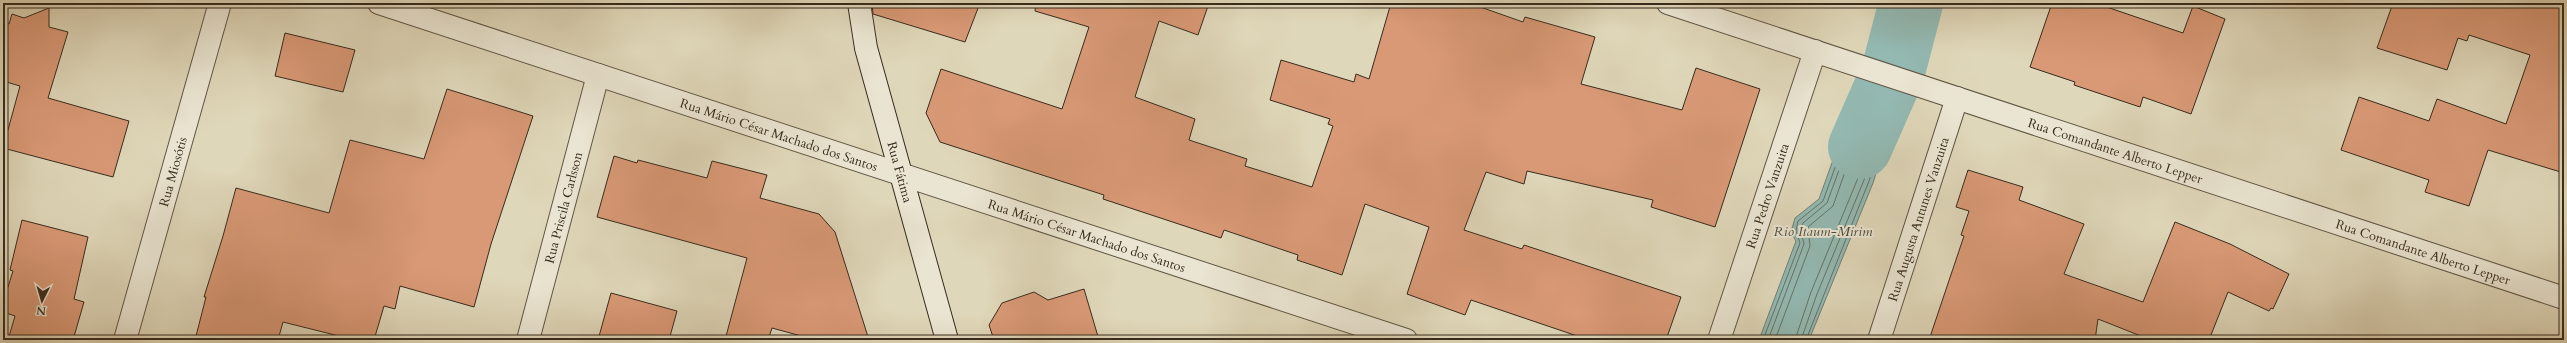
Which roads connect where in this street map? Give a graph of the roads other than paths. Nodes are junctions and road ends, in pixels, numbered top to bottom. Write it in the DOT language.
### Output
graph roads {
  1 [pos="220,3"];
  2 [pos="379,3"];
  3 [pos="859,3"];
  4 [pos="1668,3"];
  5 [pos="1815,51"];
  6 [pos="598,75"];
  7 [pos="1957,98"];
  8 [pos="901,174"];
  9 [pos="2564,298"];
  10 [pos="125,340"];
  11 [pos="528,340"];
  12 [pos="947,340"];
  13 [pos="1406,340"];
  14 [pos="1720,340"];
  15 [pos="1879,340"];
  1 -- 10 [label="street, Rua Miosótis"];
  2 -- 6 [label="street, Rua Mário César Machado dos Santos"];
  3 -- 8 [label="street, Rua Fátima"];
  4 -- 5 [label="street, Rua Comandante Alberto Lepper"];
  5 -- 7 [label="street, Rua Comandante Alberto Lepper"];
  5 -- 14 [label="street, Rua Pedro Vanzuita"];
  6 -- 8 [label="street, Rua Mário César Machado dos Santos"];
  6 -- 11 [label="street, Rua Priscila Carlsson"];
  7 -- 9 [label="street, Rua Comandante Alberto Lepper"];
  7 -- 15 [label="street, Rua Augusta Antunes Vanzuita"];
  8 -- 12 [label="street, Rua Fátima"];
  8 -- 13 [label="street, Rua Mário César Machado dos Santos"];
}
